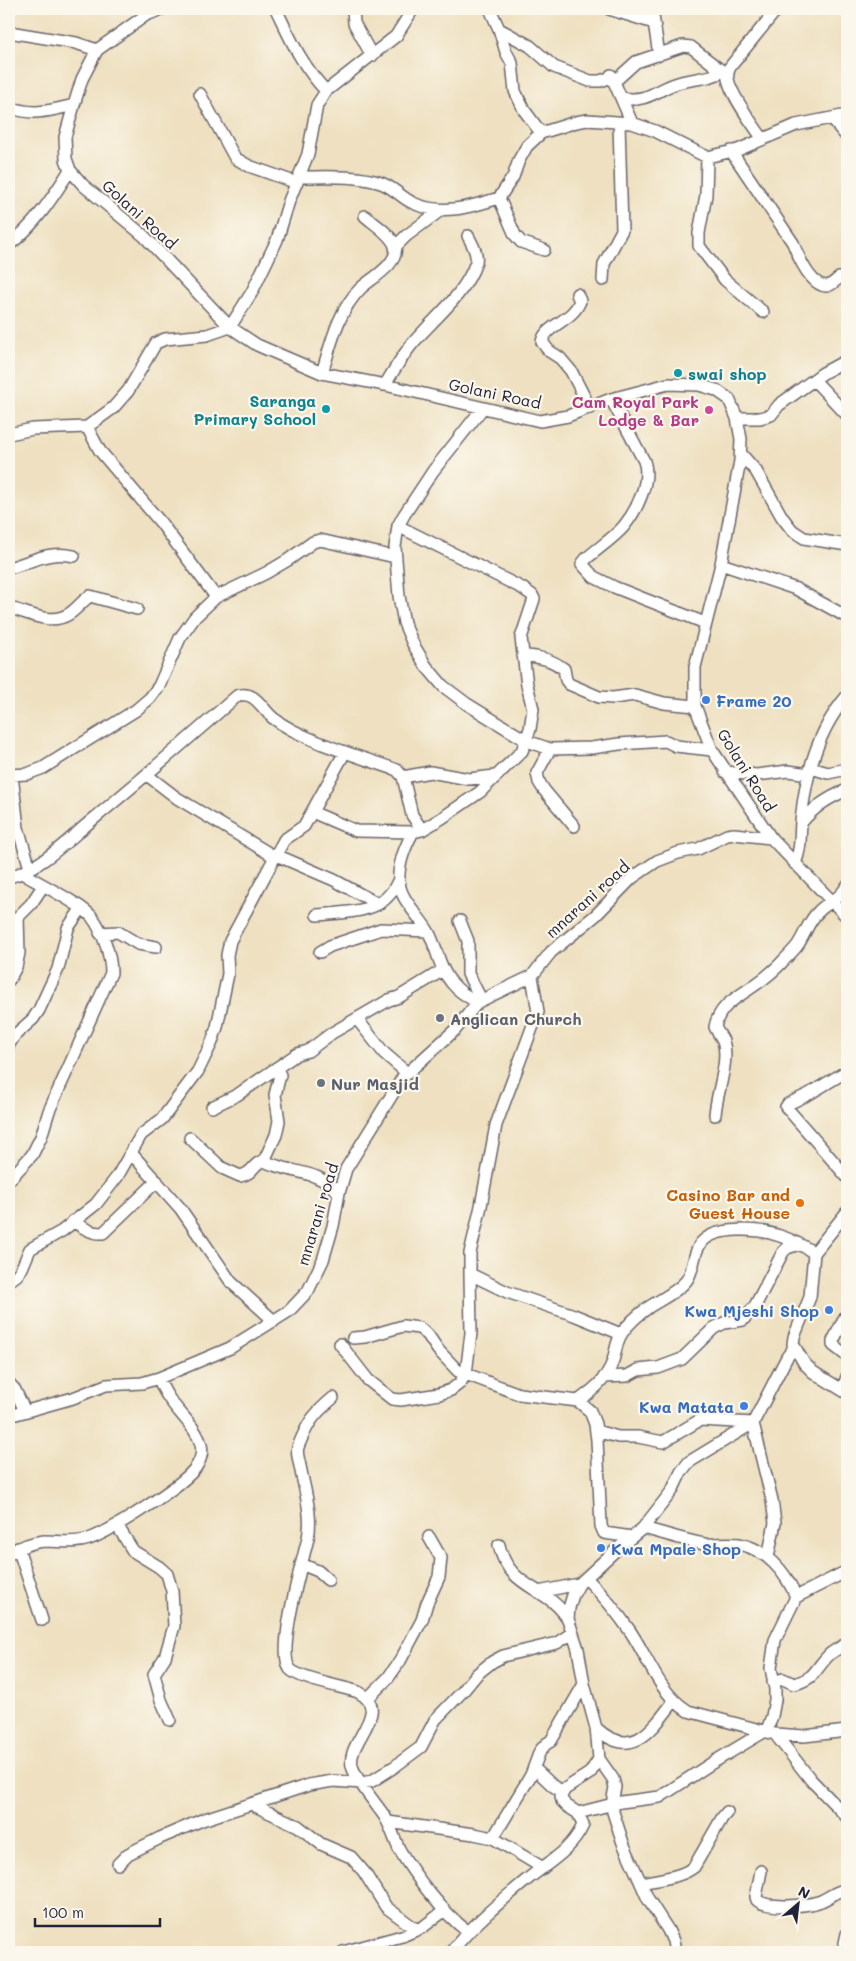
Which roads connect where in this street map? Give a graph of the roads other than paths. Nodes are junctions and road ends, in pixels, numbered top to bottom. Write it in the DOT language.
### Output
graph roads {
  1 [pos="162,9"];
  2 [pos="276,9"];
  3 [pos="353,9"];
  4 [pos="413,9"];
  5 [pos="490,9"];
  6 [pos="609,9"];
  7 [pos="652,9"];
  8 [pos="777,9"];
  9 [pos="654,23"];
  10 [pos="499,29"];
  11 [pos="9,32"];
  12 [pos="97,50"];
  13 [pos="659,55"];
  14 [pos="372,56"];
  15 [pos="725,72"];
  16 [pos="612,77"];
  17 [pos="326,91"];
  18 [pos="200,94"];
  19 [pos="621,98"];
  20 [pos="74,105"];
  21 [pos="9,108"];
  22 [pos="847,114"];
  23 [pos="832,119"];
  24 [pos="619,123"];
  25 [pos="632,123"];
  26 [pos="541,133"];
  27 [pos="847,136"];
  28 [pos="763,139"];
  29 [pos="731,151"];
  30 [pos="707,157"];
  31 [pos="70,170"];
  32 [pos="299,180"];
  33 [pos="499,198"];
  34 [pos="441,210"];
  35 [pos="365,216"];
  36 [pos="468,236"];
  37 [pos="9,245"];
  38 [pos="395,247"];
  39 [pos="544,250"];
  40 [pos="839,278"];
  41 [pos="603,280"];
  42 [pos="577,294"];
  43 [pos="763,312"];
  44 [pos="230,327"];
  45 [pos="847,360"];
  46 [pos="322,373"];
  47 [pos="814,380"];
  48 [pos="385,385"];
  49 [pos="611,399"];
  50 [pos="590,408"];
  51 [pos="482,409"];
  52 [pos="847,415"];
  53 [pos="738,418"];
  54 [pos="87,427"];
  55 [pos="9,434"];
  56 [pos="741,454"];
  57 [pos="398,526"];
  58 [pos="847,544"];
  59 [pos="74,556"];
  60 [pos="395,556"];
  61 [pos="721,564"];
  62 [pos="9,568"];
  63 [pos="216,597"];
  64 [pos="9,608"];
  65 [pos="136,609"];
  66 [pos="847,617"];
  67 [pos="705,623"];
  68 [pos="523,656"];
  69 [pos="847,696"];
  70 [pos="695,706"];
  71 [pos="527,741"];
  72 [pos="550,749"];
  73 [pos="712,750"];
  74 [pos="345,752"];
  75 [pos="847,770"];
  76 [pos="810,771"];
  77 [pos="725,772"];
  78 [pos="10,775"];
  79 [pos="147,775"];
  80 [pos="495,776"];
  81 [pos="403,777"];
  82 [pos="847,790"];
  83 [pos="312,812"];
  84 [pos="801,823"];
  85 [pos="574,826"];
  86 [pos="418,831"];
  87 [pos="771,838"];
  88 [pos="276,856"];
  89 [pos="796,864"];
  90 [pos="26,871"];
  91 [pos="9,877"];
  92 [pos="398,881"];
  93 [pos="43,886"];
  94 [pos="846,890"];
  95 [pos="832,902"];
  96 [pos="378,904"];
  97 [pos="81,909"];
  98 [pos="317,915"];
  99 [pos="847,917"];
  100 [pos="460,921"];
  101 [pos="428,931"];
  102 [pos="100,933"];
  103 [pos="156,947"];
  104 [pos="320,952"];
  105 [pos="443,970"];
  106 [pos="532,976"];
  107 [pos="9,980"];
  108 [pos="480,1001"];
  109 [pos="356,1019"];
  110 [pos="9,1044"];
  111 [pos="276,1068"];
  112 [pos="847,1071"];
  113 [pos="407,1073"];
  114 [pos="212,1107"];
  115 [pos="715,1115"];
  116 [pos="190,1138"];
  117 [pos="131,1153"];
  118 [pos="264,1161"];
  119 [pos="847,1177"];
  120 [pos="9,1180"];
  121 [pos="157,1182"];
  122 [pos="339,1193"];
  123 [pos="847,1212"];
  124 [pos="73,1221"];
  125 [pos="799,1244"];
  126 [pos="814,1253"];
  127 [pos="470,1274"];
  128 [pos="9,1281"];
  129 [pos="845,1317"];
  130 [pos="274,1322"];
  131 [pos="621,1334"];
  132 [pos="353,1338"];
  133 [pos="340,1344"];
  134 [pos="794,1348"];
  135 [pos="847,1356"];
  136 [pos="466,1374"];
  137 [pos="604,1377"];
  138 [pos="847,1377"];
  139 [pos="159,1378"];
  140 [pos="9,1383"];
  141 [pos="845,1391"];
  142 [pos="333,1398"];
  143 [pos="578,1401"];
  144 [pos="25,1411"];
  145 [pos="9,1416"];
  146 [pos="753,1423"];
  147 [pos="596,1431"];
  148 [pos="117,1525"];
  149 [pos="643,1528"];
  150 [pos="604,1533"];
  151 [pos="429,1537"];
  152 [pos="632,1537"];
  153 [pos="499,1545"];
  154 [pos="616,1550"];
  155 [pos="13,1551"];
  156 [pos="768,1557"];
  157 [pos="301,1564"];
  158 [pos="847,1571"];
  159 [pos="328,1580"];
  160 [pos="583,1581"];
  161 [pos="538,1592"];
  162 [pos="796,1597"];
  163 [pos="568,1618"];
  164 [pos="42,1620"];
  165 [pos="572,1633"];
  166 [pos="847,1643"];
  167 [pos="773,1682"];
  168 [pos="584,1684"];
  169 [pos="367,1699"];
  170 [pos="674,1701"];
  171 [pos="170,1720"];
  172 [pos="596,1728"];
  173 [pos="847,1731"];
  174 [pos="771,1732"];
  175 [pos="600,1759"];
  176 [pos="534,1768"];
  177 [pos="362,1783"];
  178 [pos="562,1792"];
  179 [pos="251,1804"];
  180 [pos="613,1805"];
  181 [pos="727,1812"];
  182 [pos="578,1813"];
  183 [pos="847,1817"];
  184 [pos="388,1822"];
  185 [pos="493,1838"];
  186 [pos="118,1864"];
  187 [pos="543,1868"];
  188 [pos="761,1871"];
  189 [pos="640,1883"];
  190 [pos="847,1890"];
  191 [pos="444,1911"];
  192 [pos="416,1930"];
  193 [pos="467,1931"];
  194 [pos="847,1934"];
  195 [pos="343,1952"];
  196 [pos="450,1952"];
  197 [pos="675,1952"];
  198 [pos="843,1952"];
  1 -- 12 [label="street"];
  2 -- 17 [label="street"];
  3 -- 14 [label="street"];
  4 -- 14 [label="street"];
  5 -- 10 [label="street"];
  6 -- 9 [label="street"];
  7 -- 9 [label="street"];
  8 -- 15 [label="street"];
  9 -- 13 [label="street"];
  10 -- 16 [label="street"];
  10 -- 26 [label="street"];
  11 -- 12 [label="street"];
  12 -- 20 [label="street"];
  13 -- 15 [label="street"];
  13 -- 16 [label="street"];
  14 -- 17 [label="street"];
  15 -- 19 [label="street"];
  15 -- 28 [label="street"];
  16 -- 19 [label="street"];
  17 -- 32 [label="street"];
  18 -- 32 [label="street"];
  19 -- 25 [label="street"];
  20 -- 21 [label="street"];
  20 -- 31 [label="street"];
  22 -- 23 [label="street"];
  23 -- 27 [label="street"];
  23 -- 28 [label="street"];
  24 -- 25 [label="street"];
  24 -- 26 [label="street"];
  24 -- 41 [label="street"];
  25 -- 30 [label="street"];
  26 -- 33 [label="street"];
  28 -- 29 [label="street"];
  29 -- 30 [label="street"];
  29 -- 40 [label="street"];
  30 -- 43 [label="street"];
  31 -- 37 [label="street"];
  31 -- 44 [label="street, Golani Road"];
  32 -- 34 [label="street"];
  32 -- 44 [label="street"];
  33 -- 34 [label="street"];
  33 -- 39 [label="street"];
  34 -- 38 [label="street"];
  35 -- 38 [label="street"];
  36 -- 48 [label="street"];
  38 -- 46 [label="street"];
  42 -- 50 [label="street"];
  44 -- 46 [label="street, Golani Road"];
  44 -- 54 [label="street"];
  45 -- 47 [label="street"];
  46 -- 48 [label="street, Golani Road"];
  47 -- 52 [label="street"];
  47 -- 53 [label="street"];
  48 -- 51 [label="street, Golani Road"];
  49 -- 50 [label="street, Golani Road"];
  49 -- 53 [label="street, Golani Road"];
  49 -- 67 [label="street"];
  50 -- 51 [label="street, Golani Road"];
  51 -- 57 [label="street"];
  53 -- 56 [label="street, Golani Road"];
  54 -- 55 [label="street"];
  54 -- 63 [label="street"];
  56 -- 58 [label="street"];
  56 -- 61 [label="street, Golani Road"];
  57 -- 60 [label="street"];
  57 -- 68 [label="street"];
  59 -- 62 [label="street"];
  60 -- 63 [label="street"];
  60 -- 71 [label="street"];
  61 -- 66 [label="street"];
  61 -- 67 [label="street, Golani Road"];
  63 -- 78 [label="street"];
  64 -- 65 [label="street"];
  67 -- 70 [label="street, Golani Road"];
  68 -- 70 [label="street"];
  68 -- 71 [label="street"];
  69 -- 76 [label="street"];
  70 -- 73 [label="street, Golani Road"];
  71 -- 72 [label="street"];
  71 -- 80 [label="street"];
  72 -- 73 [label="street"];
  72 -- 85 [label="street"];
  73 -- 77 [label="street, Golani Road"];
  74 -- 79 [label="street"];
  74 -- 81 [label="street"];
  74 -- 83 [label="street"];
  75 -- 76 [label="street"];
  76 -- 77 [label="street"];
  76 -- 84 [label="street"];
  77 -- 87 [label="street, Golani Road"];
  78 -- 90 [label="street"];
  79 -- 88 [label="street"];
  79 -- 90 [label="street"];
  80 -- 81 [label="street"];
  80 -- 86 [label="street"];
  81 -- 86 [label="street"];
  82 -- 84 [label="street"];
  83 -- 86 [label="street"];
  83 -- 88 [label="street"];
  84 -- 89 [label="street"];
  86 -- 92 [label="street"];
  87 -- 89 [label="street, Golani Road"];
  87 -- 106 [label="street, mnarani road"];
  88 -- 96 [label="street"];
  88 -- 117 [label="street"];
  89 -- 95 [label="street, Golani Road"];
  90 -- 91 [label="street"];
  90 -- 93 [label="street"];
  92 -- 96 [label="street"];
  92 -- 101 [label="street"];
  93 -- 97 [label="street"];
  93 -- 107 [label="street"];
  94 -- 95 [label="street"];
  95 -- 99 [label="street, Golani Road"];
  95 -- 115 [label="street"];
  96 -- 98 [label="street"];
  97 -- 102 [label="street"];
  97 -- 110 [label="street"];
  100 -- 108 [label="street"];
  101 -- 104 [label="street"];
  101 -- 105 [label="street"];
  102 -- 103 [label="street"];
  102 -- 120 [label="street"];
  105 -- 108 [label="street"];
  105 -- 109 [label="street"];
  106 -- 108 [label="street, mnarani road"];
  106 -- 127 [label="street"];
  108 -- 113 [label="street, mnarani road"];
  109 -- 111 [label="street"];
  109 -- 113 [label="street"];
  111 -- 114 [label="street"];
  111 -- 118 [label="street"];
  112 -- 119 [label="street"];
  113 -- 122 [label="street, mnarani road"];
  116 -- 118 [label="street"];
  117 -- 121 [label="street"];
  117 -- 124 [label="street"];
  118 -- 122 [label="street"];
  121 -- 124 [label="street"];
  121 -- 130 [label="street"];
  122 -- 130 [label="street, mnarani road"];
  123 -- 126 [label="street"];
  124 -- 128 [label="street"];
  125 -- 126 [label="street"];
  125 -- 131 [label="street"];
  125 -- 137 [label="street"];
  126 -- 134 [label="street"];
  127 -- 131 [label="street"];
  127 -- 136 [label="street"];
  129 -- 135 [label="street"];
  130 -- 139 [label="street, mnarani road"];
  131 -- 137 [label="street"];
  132 -- 136 [label="street"];
  133 -- 136 [label="street"];
  134 -- 141 [label="street"];
  134 -- 146 [label="street"];
  136 -- 143 [label="street"];
  137 -- 143 [label="street"];
  138 -- 141 [label="street"];
  139 -- 144 [label="street, mnarani road"];
  139 -- 148 [label="street"];
  140 -- 144 [label="street"];
  142 -- 157 [label="street"];
  143 -- 147 [label="street"];
  144 -- 145 [label="street, mnarani road"];
  146 -- 147 [label="street"];
  146 -- 149 [label="street"];
  146 -- 156 [label="street"];
  147 -- 150 [label="street"];
  148 -- 155 [label="street"];
  148 -- 171 [label="street"];
  149 -- 152 [label="street"];
  149 -- 156 [label="street"];
  150 -- 152 [label="street"];
  150 -- 154 [label="street"];
  151 -- 169 [label="street"];
  152 -- 154 [label="street"];
  153 -- 161 [label="street"];
  154 -- 160 [label="street"];
  155 -- 164 [label="street"];
  156 -- 162 [label="street"];
  157 -- 159 [label="street"];
  157 -- 169 [label="street"];
  158 -- 162 [label="street"];
  160 -- 161 [label="street"];
  160 -- 163 [label="street"];
  160 -- 170 [label="street"];
  161 -- 163 [label="street"];
  162 -- 167 [label="street"];
  163 -- 165 [label="street"];
  165 -- 168 [label="street"];
  165 -- 177 [label="street"];
  166 -- 167 [label="street"];
  167 -- 174 [label="street"];
  168 -- 172 [label="street"];
  168 -- 176 [label="street"];
  169 -- 177 [label="street"];
  170 -- 172 [label="street"];
  170 -- 174 [label="street"];
  172 -- 175 [label="street"];
  173 -- 174 [label="street"];
  174 -- 180 [label="street"];
  174 -- 183 [label="street"];
  175 -- 178 [label="street"];
  175 -- 180 [label="street"];
  176 -- 178 [label="street"];
  176 -- 185 [label="street"];
  177 -- 179 [label="street"];
  177 -- 184 [label="street"];
  178 -- 182 [label="street"];
  179 -- 186 [label="street"];
  179 -- 192 [label="street"];
  180 -- 182 [label="street"];
  180 -- 189 [label="street"];
  181 -- 189 [label="street"];
  182 -- 187 [label="street"];
  184 -- 185 [label="street"];
  184 -- 191 [label="street"];
  185 -- 187 [label="street"];
  187 -- 193 [label="street"];
  188 -- 190 [label="street"];
  189 -- 197 [label="street"];
  191 -- 192 [label="street"];
  191 -- 193 [label="street"];
  192 -- 195 [label="street"];
  193 -- 196 [label="street"];
  194 -- 198 [label="street"];
}
